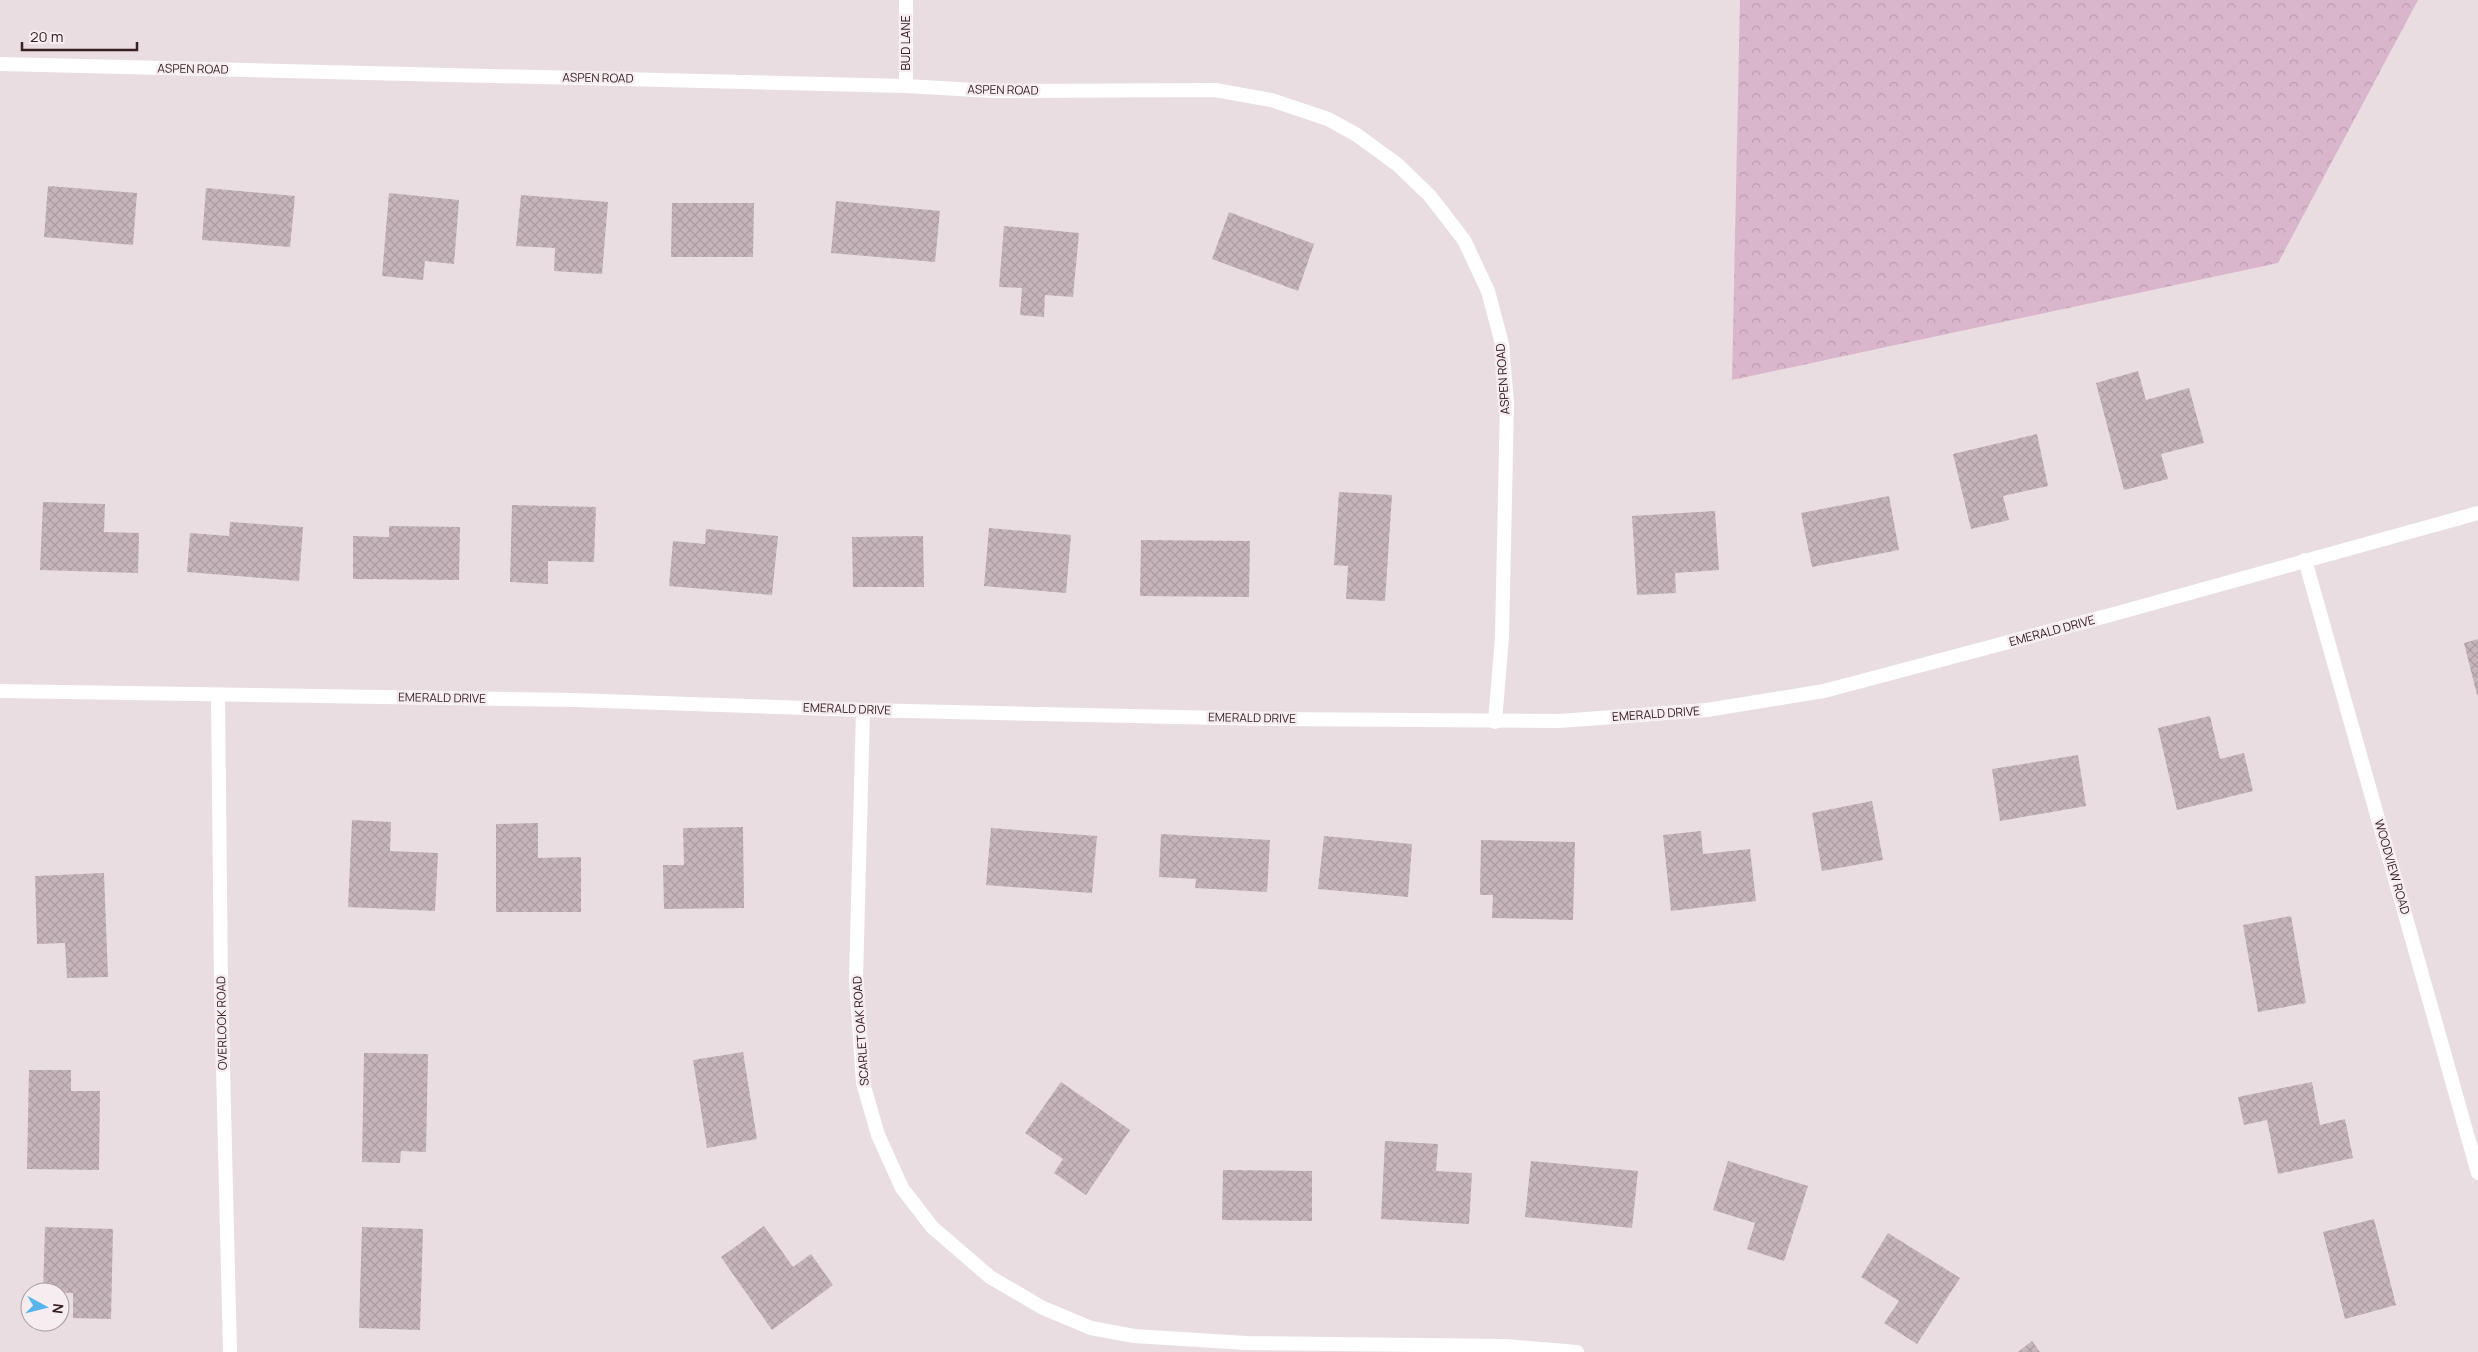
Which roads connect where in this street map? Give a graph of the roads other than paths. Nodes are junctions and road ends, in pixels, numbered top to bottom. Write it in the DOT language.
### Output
graph roads {
  1 [pos="906,0"];
  2 [pos="0,64"];
  3 [pos="906,86"];
  4 [pos="2478,512"];
  5 [pos="2305,560"];
  6 [pos="0,691"];
  7 [pos="218,695"];
  8 [pos="863,710"];
  9 [pos="1495,722"];
  10 [pos="2478,1173"];
  11 [pos="230,1352"];
  12 [pos="1576,1352"];
  1 -- 3 [label="street, BUD LANE"];
  2 -- 3 [label="street, ASPEN ROAD"];
  3 -- 9 [label="street, ASPEN ROAD"];
  4 -- 5 [label="street, EMERALD DRIVE"];
  5 -- 9 [label="street, EMERALD DRIVE"];
  5 -- 10 [label="street, WOODVIEW ROAD"];
  6 -- 7 [label="street, EMERALD DRIVE"];
  7 -- 8 [label="street, EMERALD DRIVE"];
  7 -- 11 [label="street, OVERLOOK ROAD"];
  8 -- 9 [label="street, EMERALD DRIVE"];
  8 -- 12 [label="street, SCARLET OAK ROAD"];
}
